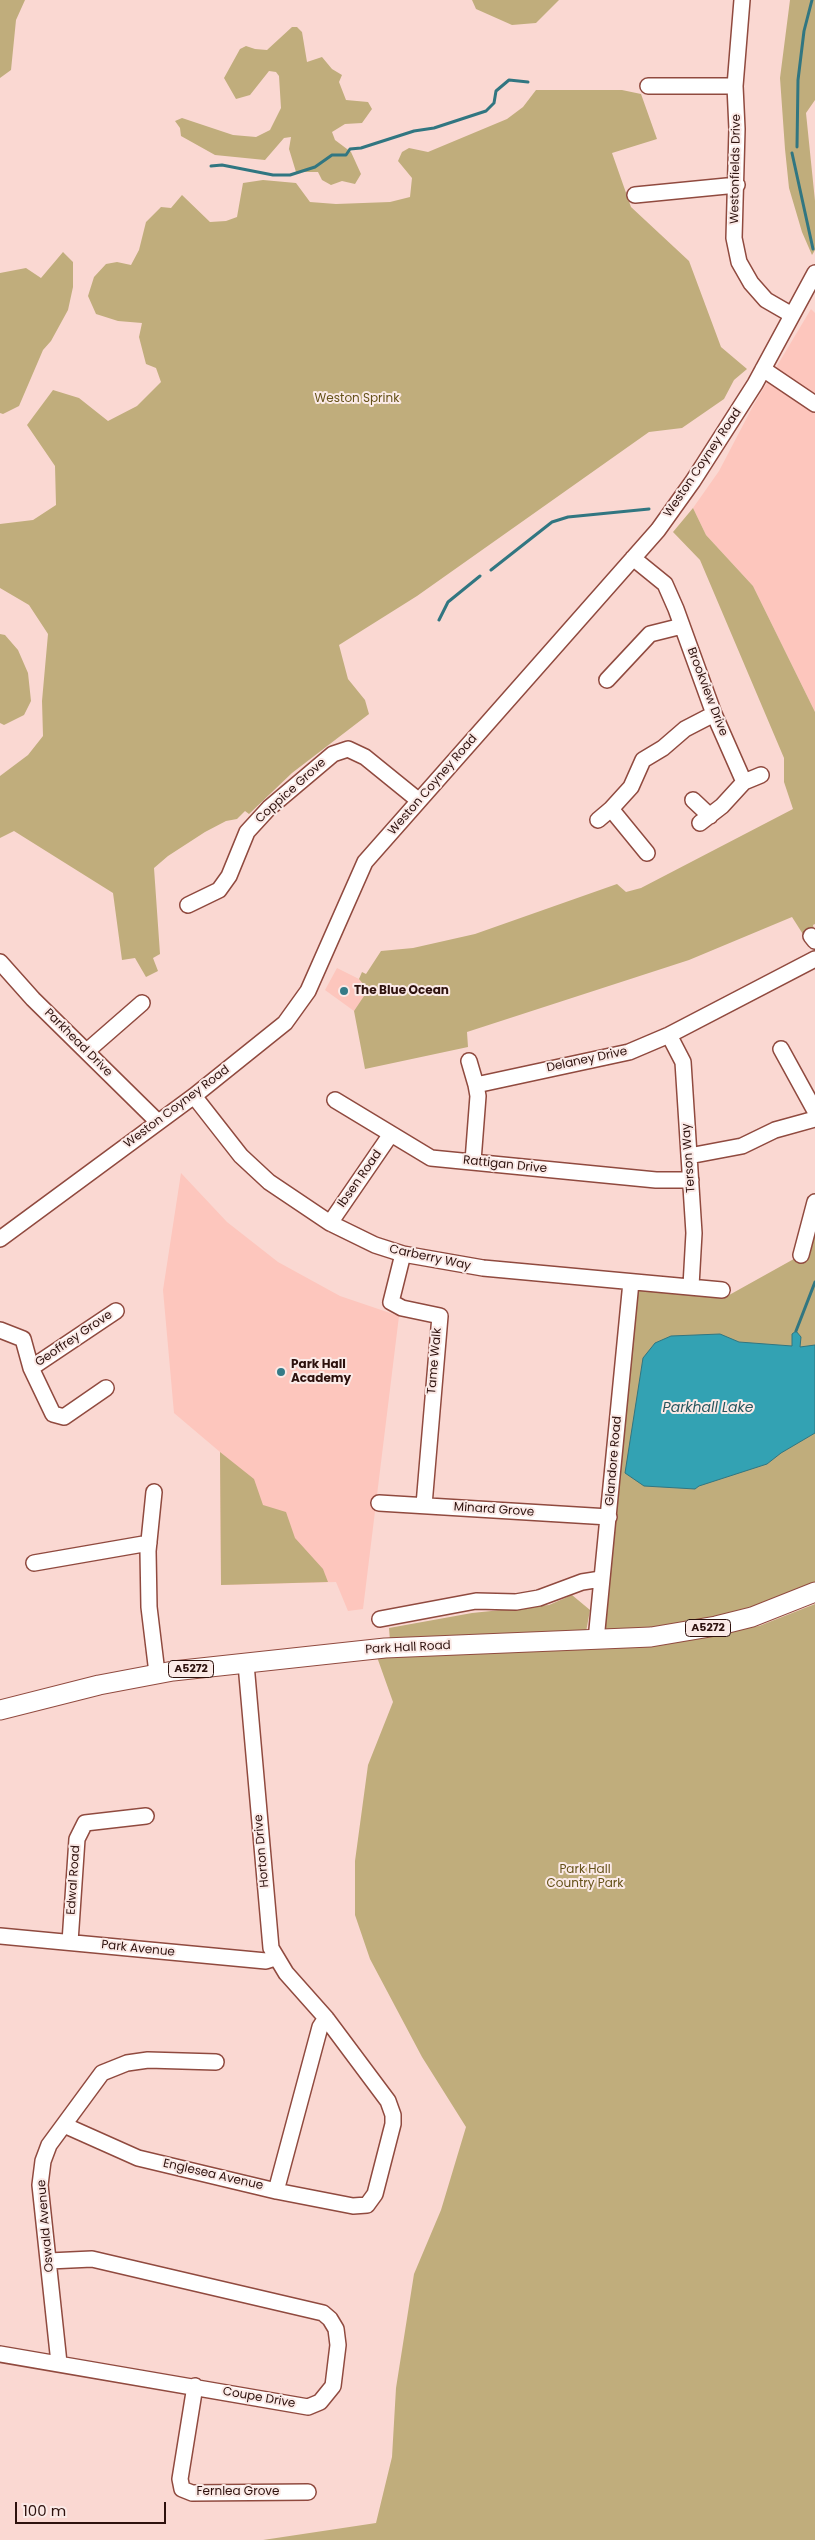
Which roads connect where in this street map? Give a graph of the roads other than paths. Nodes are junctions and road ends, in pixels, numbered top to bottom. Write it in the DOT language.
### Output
graph roads {
  1 [pos="742,0"];
  2 [pos="648,86"];
  3 [pos="735,86"];
  4 [pos="737,185"];
  5 [pos="635,196"];
  6 [pos="815,273"];
  7 [pos="792,315"];
  8 [pos="763,369"];
  9 [pos="815,404"];
  10 [pos="633,558"];
  11 [pos="682,626"];
  12 [pos="607,680"];
  13 [pos="714,714"];
  14 [pos="762,775"];
  15 [pos="744,782"];
  16 [pos="418,800"];
  17 [pos="693,800"];
  18 [pos="611,810"];
  19 [pos="598,820"];
  20 [pos="646,844"];
  21 [pos="188,905"];
  22 [pos="815,959"];
  23 [pos="0,962"];
  24 [pos="142,1004"];
  25 [pos="668,1035"];
  26 [pos="781,1049"];
  27 [pos="87,1052"];
  28 [pos="469,1061"];
  29 [pos="476,1085"];
  30 [pos="194,1096"];
  31 [pos="335,1100"];
  32 [pos="815,1112"];
  33 [pos="815,1119"];
  34 [pos="158,1122"];
  35 [pos="391,1134"];
  36 [pos="690,1156"];
  37 [pos="473,1161"];
  38 [pos="691,1180"];
  39 [pos="815,1202"];
  40 [pos="330,1223"];
  41 [pos="0,1239"];
  42 [pos="403,1254"];
  43 [pos="801,1255"];
  44 [pos="631,1282"];
  45 [pos="691,1286"];
  46 [pos="722,1290"];
  47 [pos="116,1311"];
  48 [pos="0,1330"];
  49 [pos="31,1368"];
  50 [pos="106,1388"];
  51 [pos="154,1492"];
  52 [pos="378,1503"];
  53 [pos="424,1505"];
  54 [pos="609,1517"];
  55 [pos="149,1544"];
  56 [pos="34,1563"];
  57 [pos="601,1579"];
  58 [pos="815,1592"];
  59 [pos="380,1619"];
  60 [pos="596,1640"];
  61 [pos="246,1664"];
  62 [pos="157,1673"];
  63 [pos="0,1710"];
  64 [pos="146,1816"];
  65 [pos="0,1936"];
  66 [pos="70,1942"];
  67 [pos="275,1958"];
  68 [pos="326,2018"];
  69 [pos="216,2062"];
  70 [pos="64,2125"];
  71 [pos="276,2190"];
  72 [pos="368,2204"];
  73 [pos="49,2261"];
  74 [pos="0,2354"];
  75 [pos="59,2363"];
  76 [pos="195,2386"];
  77 [pos="308,2492"];
  1 -- 3 [label="street, Westonfields Drive"];
  2 -- 3 [label="street"];
  3 -- 4 [label="street, Westonfields Drive"];
  4 -- 5 [label="street"];
  4 -- 7 [label="street, Westonfields Drive"];
  6 -- 7 [label="street, Weston Coyney Road"];
  7 -- 8 [label="street, Weston Coyney Road"];
  8 -- 9 [label="street"];
  8 -- 10 [label="street, Weston Coyney Road"];
  10 -- 11 [label="street, Brookview Drive"];
  10 -- 16 [label="street, Weston Coyney Road"];
  11 -- 12 [label="street"];
  11 -- 13 [label="street, Brookview Drive"];
  13 -- 15 [label="street, Brookview Drive"];
  13 -- 18 [label="street"];
  14 -- 15 [label="street"];
  15 -- 17 [label="street"];
  16 -- 21 [label="street, Coppice Grove"];
  16 -- 30 [label="street, Weston Coyney Road"];
  18 -- 19 [label="street"];
  18 -- 20 [label="street"];
  22 -- 25 [label="street, Delaney Drive"];
  23 -- 27 [label="street, Parkhead Drive"];
  24 -- 27 [label="street"];
  25 -- 29 [label="street, Delaney Drive"];
  25 -- 36 [label="street, Terson Way"];
  26 -- 32 [label="street"];
  27 -- 34 [label="street, Parkhead Drive"];
  28 -- 29 [label="street"];
  29 -- 37 [label="street"];
  30 -- 34 [label="street, Weston Coyney Road"];
  30 -- 40 [label="street, Carberry Way"];
  31 -- 35 [label="street, Rattigan Drive"];
  33 -- 36 [label="street"];
  34 -- 41 [label="street, Weston Coyney Road"];
  35 -- 37 [label="street, Rattigan Drive"];
  35 -- 40 [label="street, Ibsen Road"];
  36 -- 38 [label="street, Terson Way"];
  37 -- 38 [label="street, Rattigan Drive"];
  38 -- 45 [label="street, Terson Way"];
  39 -- 43 [label="street"];
  40 -- 42 [label="street, Carberry Way"];
  42 -- 44 [label="street, Carberry Way"];
  42 -- 53 [label="street, Tame Walk"];
  44 -- 45 [label="street, Carberry Way"];
  44 -- 54 [label="street, Glandore Road"];
  45 -- 46 [label="street, Carberry Way"];
  47 -- 49 [label="street, Geoffrey Grove"];
  48 -- 49 [label="street"];
  49 -- 50 [label="street"];
  51 -- 55 [label="street"];
  52 -- 53 [label="street, Minard Grove"];
  53 -- 54 [label="street, Minard Grove"];
  54 -- 57 [label="street, Glandore Road"];
  55 -- 56 [label="street"];
  55 -- 62 [label="street"];
  57 -- 59 [label="street"];
  57 -- 60 [label="street, Glandore Road"];
  58 -- 60 [label="main road, Park Hall Road / A5272"];
  60 -- 61 [label="main road, Park Hall Road / A5272"];
  61 -- 62 [label="main road, Park Hall Road / A5272"];
  61 -- 67 [label="street, Horton Drive"];
  62 -- 63 [label="main road, Park Hall Road / A5272"];
  64 -- 66 [label="street, Edwal Road"];
  65 -- 66 [label="street, Park Avenue"];
  66 -- 67 [label="street, Park Avenue"];
  67 -- 68 [label="street, Horton Drive"];
  68 -- 71 [label="street"];
  68 -- 72 [label="street, Horton Drive"];
  69 -- 70 [label="street, Oswald Avenue"];
  70 -- 71 [label="street, Englesea Avenue"];
  70 -- 73 [label="street, Oswald Avenue"];
  71 -- 72 [label="street, Englesea Avenue"];
  73 -- 75 [label="street, Oswald Avenue"];
  73 -- 76 [label="street, Coupe Drive"];
  74 -- 75 [label="street, Coupe Drive"];
  75 -- 76 [label="street, Coupe Drive"];
  76 -- 77 [label="street, Fernlea Grove"];
}
